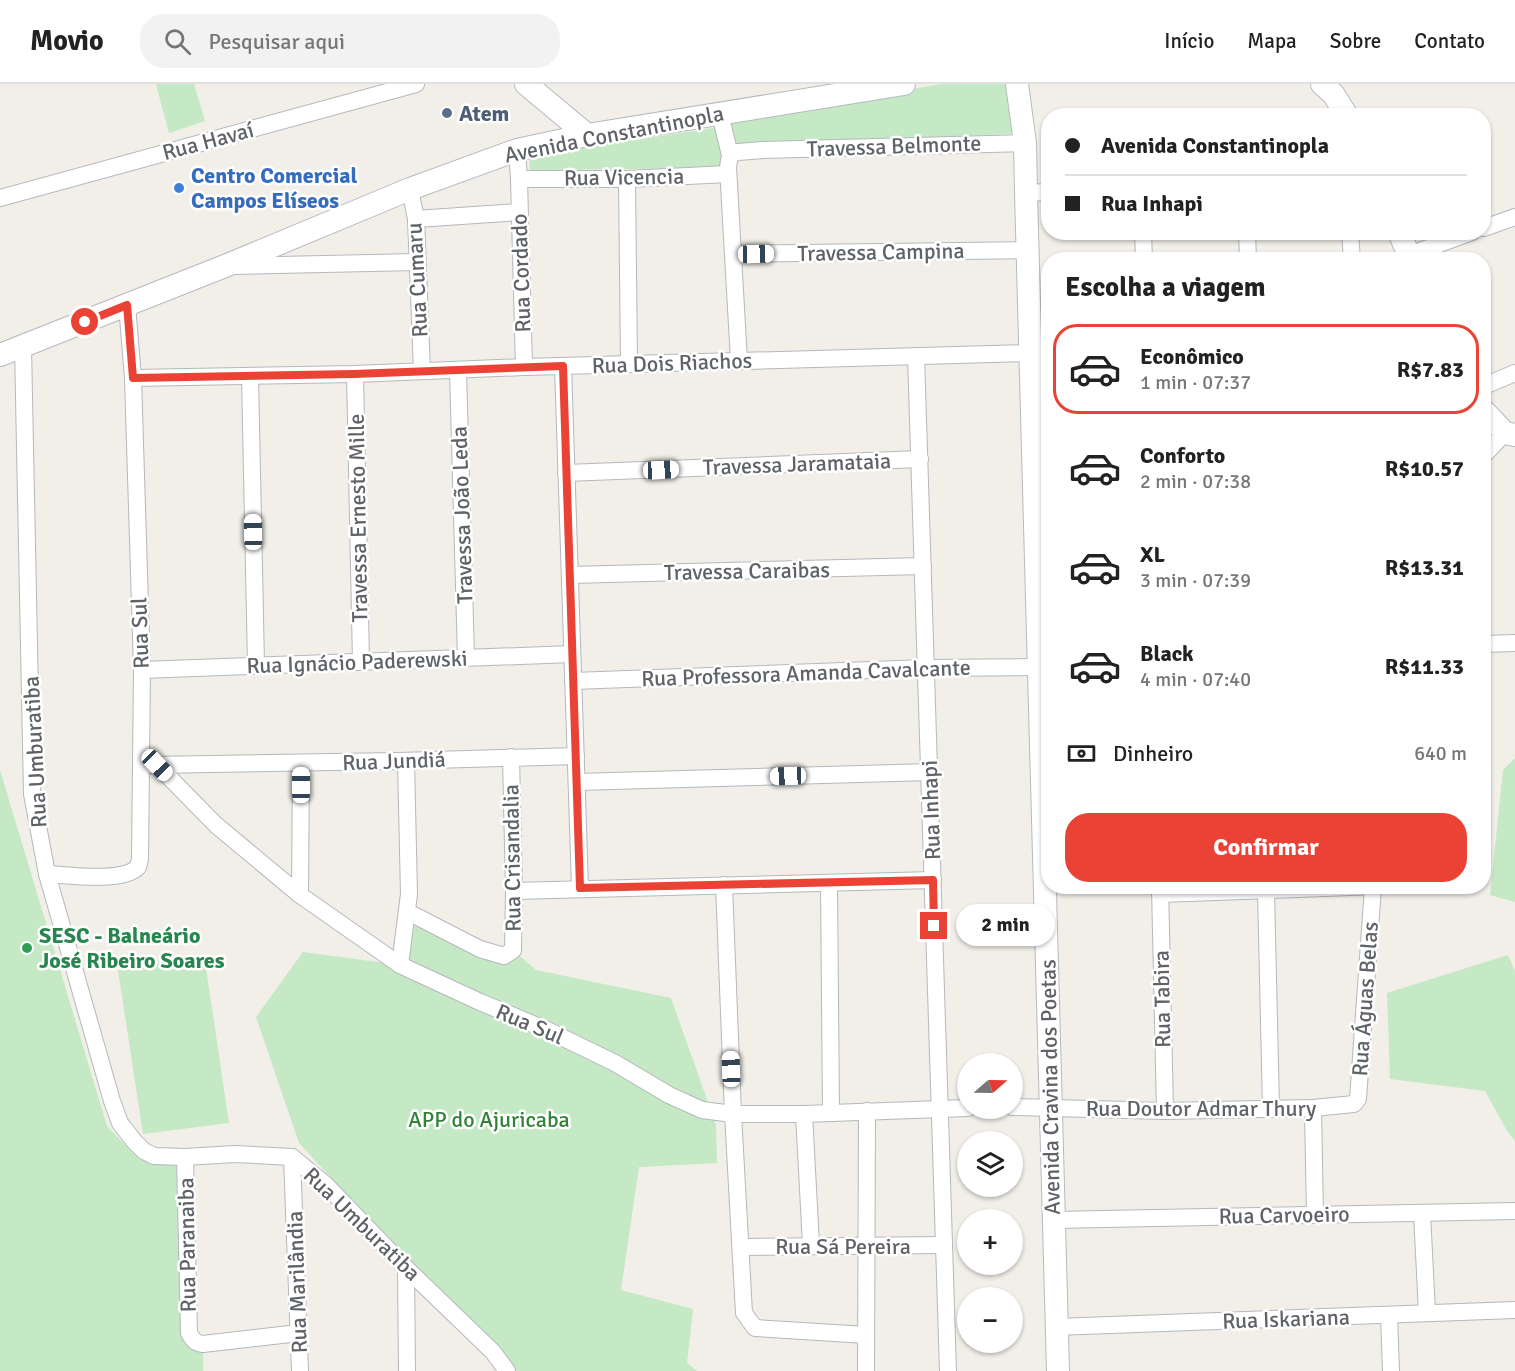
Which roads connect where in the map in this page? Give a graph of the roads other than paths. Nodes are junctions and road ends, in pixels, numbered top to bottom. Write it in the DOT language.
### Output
graph roads {
  1 [pos="416,84"];
  2 [pos="526,84"];
  3 [pos="904,84"];
  4 [pos="1017,84"];
  5 [pos="1322,84"];
  6 [pos="1342,108"];
  7 [pos="720,114"];
  8 [pos="587,135"];
  9 [pos="1025,142"];
  10 [pos="517,150"];
  11 [pos="730,155"];
  12 [pos="728,174"];
  13 [pos="519,179"];
  14 [pos="627,179"];
  15 [pos="410,189"];
  16 [pos="1037,192"];
  17 [pos="0,198"];
  18 [pos="519,212"];
  19 [pos="1515,217"];
  20 [pos="416,219"];
  21 [pos="1491,226"];
  22 [pos="1452,240"];
  23 [pos="1028,250"];
  24 [pos="1422,252"];
  25 [pos="733,254"];
  26 [pos="417,262"];
  27 [pos="225,266"];
  28 [pos="127,305"];
  29 [pos="6,351"];
  30 [pos="1031,353"];
  31 [pos="916,356"];
  32 [pos="739,361"];
  33 [pos="629,364"];
  34 [pos="563,366"];
  35 [pos="524,367"];
  36 [pos="422,370"];
  37 [pos="458,371"];
  38 [pos="1515,373"];
  39 [pos="354,374"];
  40 [pos="250,376"];
  41 [pos="133,378"];
  42 [pos="1491,383"];
  43 [pos="1491,417"];
  44 [pos="1510,434"];
  45 [pos="1491,449"];
  46 [pos="920,459"];
  47 [pos="566,473"];
  48 [pos="1041,477"];
  49 [pos="923,566"];
  50 [pos="570,575"];
  51 [pos="1515,643"];
  52 [pos="1491,644"];
  53 [pos="572,654"];
  54 [pos="466,658"];
  55 [pos="360,662"];
  56 [pos="256,665"];
  57 [pos="1038,667"];
  58 [pos="926,668"];
  59 [pos="142,670"];
  60 [pos="573,681"];
  61 [pos="1041,694"];
  62 [pos="576,756"];
  63 [pos="511,757"];
  64 [pos="406,761"];
  65 [pos="301,763"];
  66 [pos="149,765"];
  67 [pos="930,772"];
  68 [pos="577,782"];
  69 [pos="47,874"];
  70 [pos="933,880"];
  71 [pos="829,884"];
  72 [pos="724,885"];
  73 [pos="580,888"];
  74 [pos="514,891"];
  75 [pos="1048,894"];
  76 [pos="1160,894"];
  77 [pos="1266,894"];
  78 [pos="1373,894"];
  79 [pos="300,895"];
  80 [pos="408,912"];
  81 [pos="400,965"];
  82 [pos="1350,1106"];
  83 [pos="1023,1107"];
  84 [pos="939,1108"];
  85 [pos="957,1108"];
  86 [pos="1052,1108"];
  87 [pos="1271,1108"];
  88 [pos="1313,1108"];
  89 [pos="1165,1111"];
  90 [pos="867,1112"];
  91 [pos="831,1113"];
  92 [pos="733,1114"];
  93 [pos="804,1114"];
  94 [pos="185,1157"];
  95 [pos="292,1157"];
  96 [pos="1515,1211"];
  97 [pos="1422,1213"];
  98 [pos="1315,1215"];
  99 [pos="1053,1220"];
  100 [pos="811,1245"];
  101 [pos="944,1245"];
  102 [pos="866,1246"];
  103 [pos="741,1247"];
  104 [pos="406,1268"];
  105 [pos="1515,1310"];
  106 [pos="1427,1313"];
  107 [pos="1389,1315"];
  108 [pos="1056,1328"];
  109 [pos="299,1333"];
  110 [pos="866,1335"];
  111 [pos="300,1371"];
  112 [pos="407,1371"];
  113 [pos="507,1371"];
  114 [pos="866,1371"];
  115 [pos="948,1371"];
  116 [pos="1058,1371"];
  117 [pos="1391,1371"];
  1 -- 17 [label="street, Rua Havaí"];
  2 -- 8 [label="street"];
  3 -- 7 [label="street, Avenida Constantinopla"];
  4 -- 9 [label="street, Avenida Cravina dos Poetas"];
  5 -- 6 [label="street"];
  7 -- 8 [label="street, Avenida Constantinopla"];
  7 -- 11 [label="street"];
  8 -- 10 [label="street, Avenida Constantinopla"];
  9 -- 11 [label="street, Travessa Belmonte"];
  9 -- 16 [label="street, Avenida Cravina dos Poetas"];
  10 -- 13 [label="street, Rua Cordado"];
  10 -- 15 [label="street, Avenida Constantinopla"];
  11 -- 12 [label="street"];
  12 -- 14 [label="street, Rua Vicencia"];
  12 -- 25 [label="street"];
  13 -- 14 [label="street, Rua Vicencia"];
  13 -- 18 [label="street, Rua Cordado"];
  14 -- 33 [label="street"];
  15 -- 20 [label="street, Rua Cumaru"];
  15 -- 27 [label="street, Avenida Constantinopla"];
  16 -- 23 [label="street, Avenida Cravina dos Poetas"];
  18 -- 20 [label="street"];
  18 -- 35 [label="street, Rua Cordado"];
  19 -- 21 [label="street"];
  20 -- 26 [label="street, Rua Cumaru"];
  22 -- 24 [label="street"];
  23 -- 25 [label="street, Travessa Campina"];
  23 -- 30 [label="street, Avenida Cravina dos Poetas"];
  25 -- 32 [label="street"];
  26 -- 27 [label="street"];
  26 -- 36 [label="street, Rua Cumaru"];
  27 -- 28 [label="street, Avenida Constantinopla"];
  28 -- 29 [label="street, Avenida Constantinopla"];
  28 -- 41 [label="street, Rua Sul"];
  29 -- 69 [label="street, Rua Umburatiba"];
  30 -- 31 [label="street, Rua Dois Riachos"];
  30 -- 48 [label="street, Avenida Cravina dos Poetas"];
  31 -- 32 [label="street, Rua Dois Riachos"];
  31 -- 46 [label="street, Rua Inhapi"];
  32 -- 33 [label="street, Rua Dois Riachos"];
  33 -- 34 [label="street, Rua Dois Riachos"];
  34 -- 35 [label="street, Rua Dois Riachos"];
  34 -- 47 [label="street"];
  35 -- 37 [label="street, Rua Dois Riachos"];
  36 -- 37 [label="street, Rua Dois Riachos"];
  36 -- 39 [label="street, Rua Dois Riachos"];
  37 -- 54 [label="street, Travessa João Leda"];
  38 -- 42 [label="street"];
  39 -- 40 [label="street, Rua Dois Riachos"];
  39 -- 55 [label="street, Travessa Ernesto Mille"];
  40 -- 41 [label="street, Rua Dois Riachos"];
  40 -- 56 [label="street"];
  41 -- 59 [label="street, Rua Sul"];
  43 -- 44 [label="street"];
  44 -- 45 [label="street"];
  46 -- 47 [label="street, Travessa Jaramataia"];
  46 -- 49 [label="street, Rua Inhapi"];
  47 -- 50 [label="street"];
  48 -- 57 [label="street, Avenida Cravina dos Poetas"];
  49 -- 50 [label="street, Travessa Caraibas"];
  49 -- 58 [label="street, Rua Inhapi"];
  50 -- 53 [label="street"];
  51 -- 52 [label="street"];
  53 -- 54 [label="street, Rua Ignácio Paderewski"];
  53 -- 60 [label="street"];
  54 -- 55 [label="street, Rua Ignácio Paderewski"];
  55 -- 56 [label="street, Rua Ignácio Paderewski"];
  56 -- 59 [label="street, Rua Ignácio Paderewski"];
  57 -- 58 [label="street, Rua Professora Amanda Cavalcante"];
  57 -- 61 [label="street, Avenida Cravina dos Poetas"];
  58 -- 60 [label="street, Rua Professora Amanda Cavalcante"];
  58 -- 67 [label="street, Rua Inhapi"];
  59 -- 66 [label="street, Rua Sul"];
  60 -- 62 [label="street"];
  62 -- 63 [label="street, Rua Jundiá"];
  62 -- 68 [label="street"];
  63 -- 64 [label="street, Rua Jundiá"];
  63 -- 74 [label="street, Rua Crisandalia"];
  64 -- 65 [label="street, Rua Jundiá"];
  64 -- 80 [label="street"];
  65 -- 66 [label="street, Rua Jundiá"];
  65 -- 79 [label="street"];
  66 -- 69 [label="street, Rua Sul"];
  66 -- 79 [label="street, Rua Sul"];
  67 -- 68 [label="street"];
  67 -- 70 [label="street, Rua Inhapi"];
  68 -- 73 [label="street"];
  69 -- 94 [label="street, Rua Umburatiba"];
  70 -- 71 [label="street"];
  70 -- 84 [label="street, Rua Inhapi"];
  71 -- 72 [label="street"];
  71 -- 91 [label="street"];
  72 -- 73 [label="street"];
  72 -- 92 [label="street"];
  73 -- 74 [label="street"];
  74 -- 80 [label="street, Rua Crisandalia"];
  75 -- 86 [label="street, Avenida Cravina dos Poetas"];
  76 -- 89 [label="street, Rua Tabira"];
  77 -- 87 [label="street"];
  78 -- 82 [label="street, Rua Águas Belas"];
  79 -- 81 [label="street, Rua Sul"];
  80 -- 81 [label="street"];
  81 -- 92 [label="street, Rua Sul"];
  82 -- 88 [label="street, Rua Doutor Admar Thury"];
  83 -- 86 [label="street"];
  84 -- 85 [label="street, Rua Sul"];
  84 -- 90 [label="street, Rua Sul"];
  84 -- 101 [label="street, Rua Inhapi"];
  86 -- 89 [label="street, Rua Doutor Admar Thury"];
  86 -- 99 [label="street, Avenida Cravina dos Poetas"];
  87 -- 88 [label="street, Rua Doutor Admar Thury"];
  87 -- 89 [label="street, Rua Doutor Admar Thury"];
  88 -- 98 [label="street"];
  90 -- 91 [label="street, Rua Sul"];
  90 -- 102 [label="street"];
  91 -- 93 [label="street, Rua Sul"];
  92 -- 93 [label="street, Rua Sul"];
  92 -- 103 [label="street"];
  93 -- 100 [label="street"];
  94 -- 95 [label="street, Rua Umburatiba"];
  94 -- 109 [label="street, Rua Paranaiba"];
  95 -- 104 [label="street, Rua Umburatiba"];
  95 -- 109 [label="street, Rua Marilândia"];
  96 -- 97 [label="street, Rua Carvoeiro"];
  97 -- 98 [label="street, Rua Carvoeiro"];
  97 -- 106 [label="street"];
  98 -- 99 [label="street, Rua Carvoeiro"];
  99 -- 108 [label="street, Avenida Cravina dos Poetas"];
  100 -- 102 [label="street, Rua Sá Pereira"];
  100 -- 103 [label="street, Rua Sá Pereira"];
  101 -- 102 [label="street, Rua Sá Pereira"];
  101 -- 115 [label="street, Rua Inhapi"];
  102 -- 110 [label="street"];
  103 -- 110 [label="street"];
  104 -- 112 [label="street"];
  104 -- 113 [label="street, Rua Umburatiba"];
  105 -- 106 [label="street, Rua Iskariana"];
  106 -- 107 [label="street, Rua Iskariana"];
  107 -- 108 [label="street, Rua Iskariana"];
  107 -- 117 [label="street"];
  108 -- 116 [label="street, Avenida Cravina dos Poetas"];
  109 -- 111 [label="street, Rua Marilândia"];
  110 -- 114 [label="street"];
}
